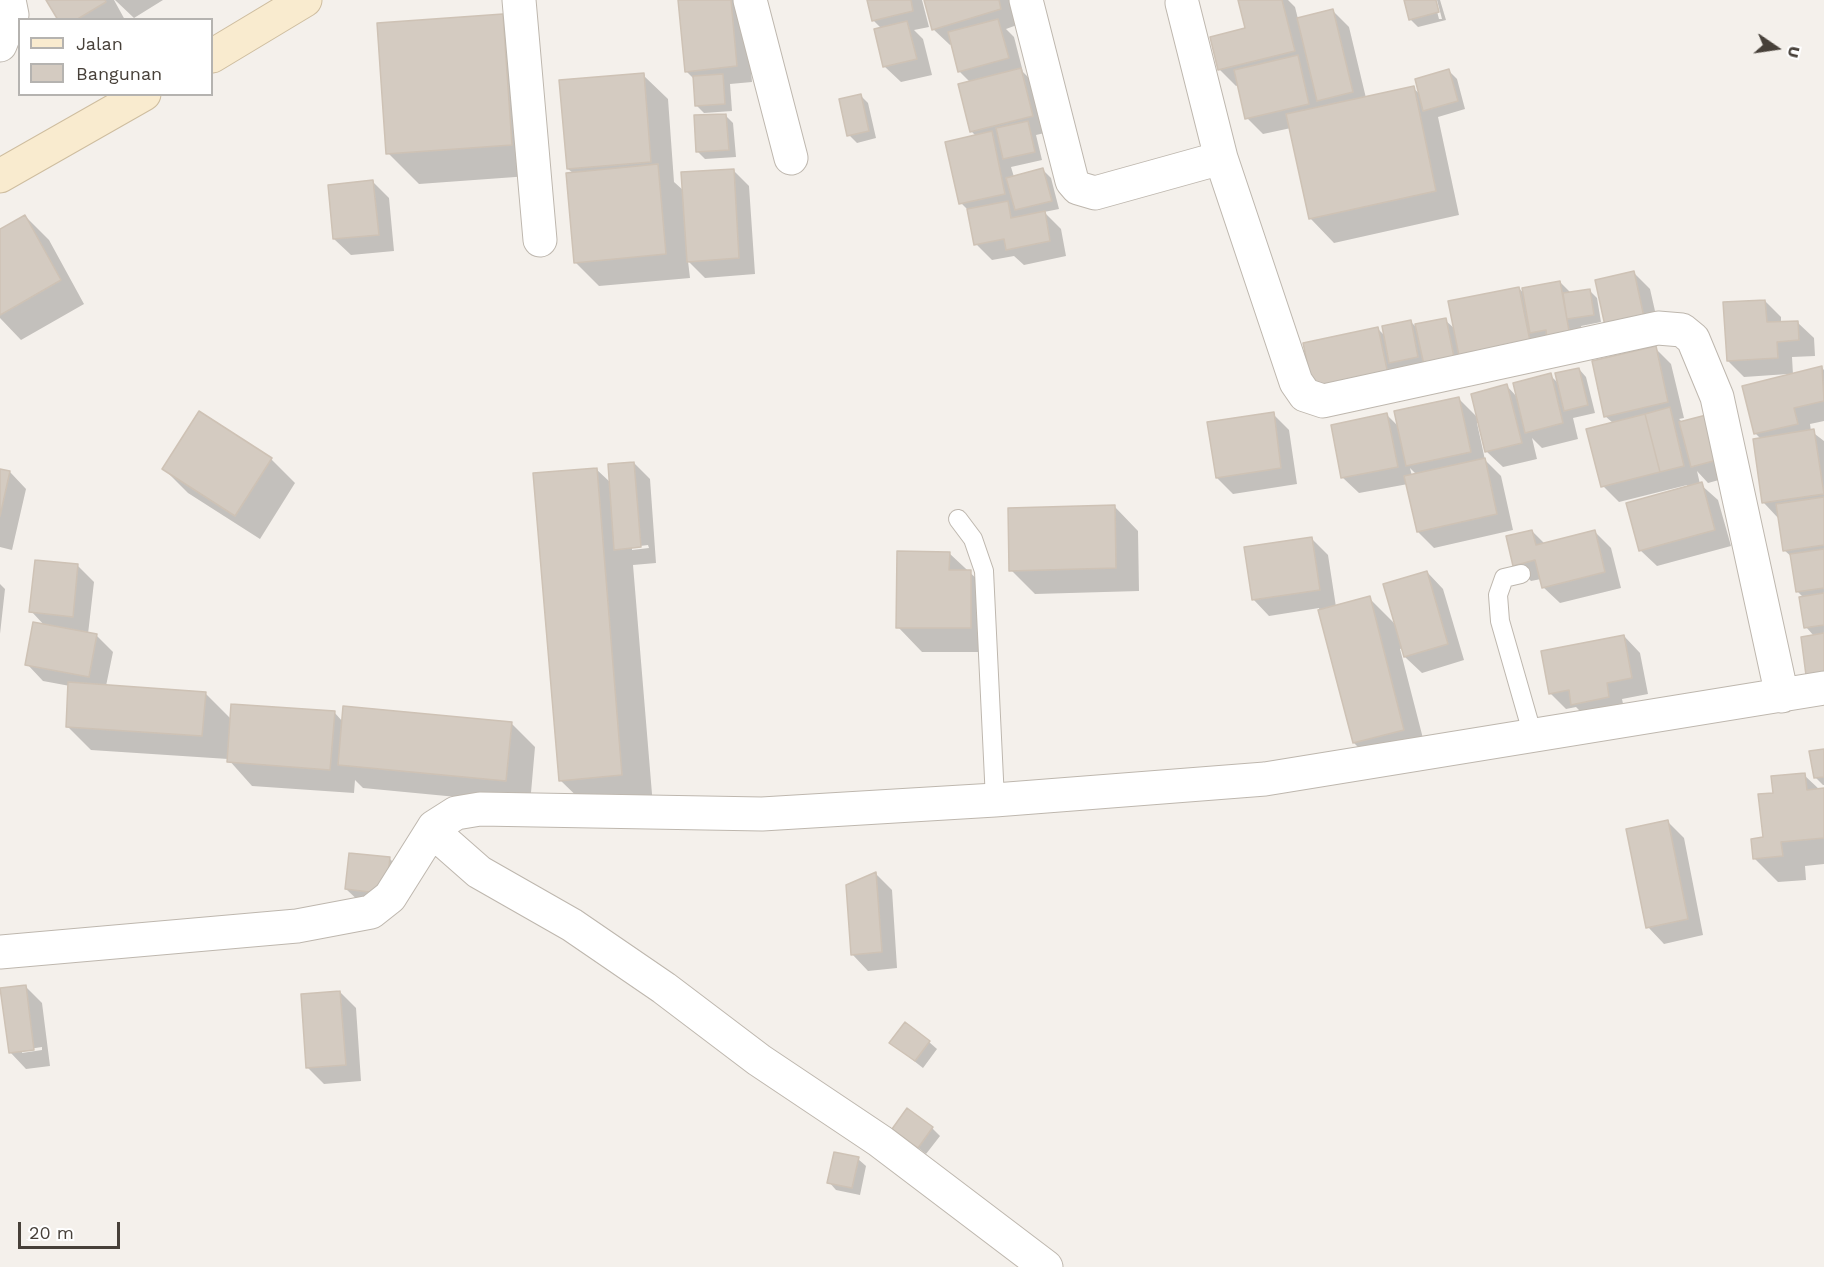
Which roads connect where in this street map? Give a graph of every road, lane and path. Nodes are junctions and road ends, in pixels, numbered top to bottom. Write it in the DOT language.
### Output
graph roads {
  1 [pos="9,0"];
  2 [pos="305,0"];
  3 [pos="519,0"];
  4 [pos="750,0"];
  5 [pos="1026,0"];
  6 [pos="1182,3"];
  7 [pos="0,45"];
  8 [pos="213,55"];
  9 [pos="140,96"];
  10 [pos="791,158"];
  11 [pos="1221,158"];
  12 [pos="0,176"];
  13 [pos="540,240"];
  14 [pos="958,519"];
  15 [pos="1521,574"];
  16 [pos="1824,688"];
  17 [pos="1782,696"];
  18 [pos="1533,736"];
  19 [pos="995,800"];
  20 [pos="434,826"];
  21 [pos="0,952"];
  22 [pos="1046,1267"];
  1 -- 7 [label="street"];
  2 -- 8 [label="main road"];
  3 -- 13 [label="street"];
  4 -- 10 [label="street"];
  5 -- 11 [label="street"];
  6 -- 11 [label="street"];
  9 -- 12 [label="main road"];
  11 -- 17 [label="street"];
  14 -- 19 [label="lane"];
  15 -- 18 [label="lane"];
  16 -- 17 [label="street"];
  17 -- 18 [label="street"];
  18 -- 19 [label="street"];
  19 -- 20 [label="street"];
  20 -- 21 [label="street"];
  20 -- 22 [label="street"];
}
